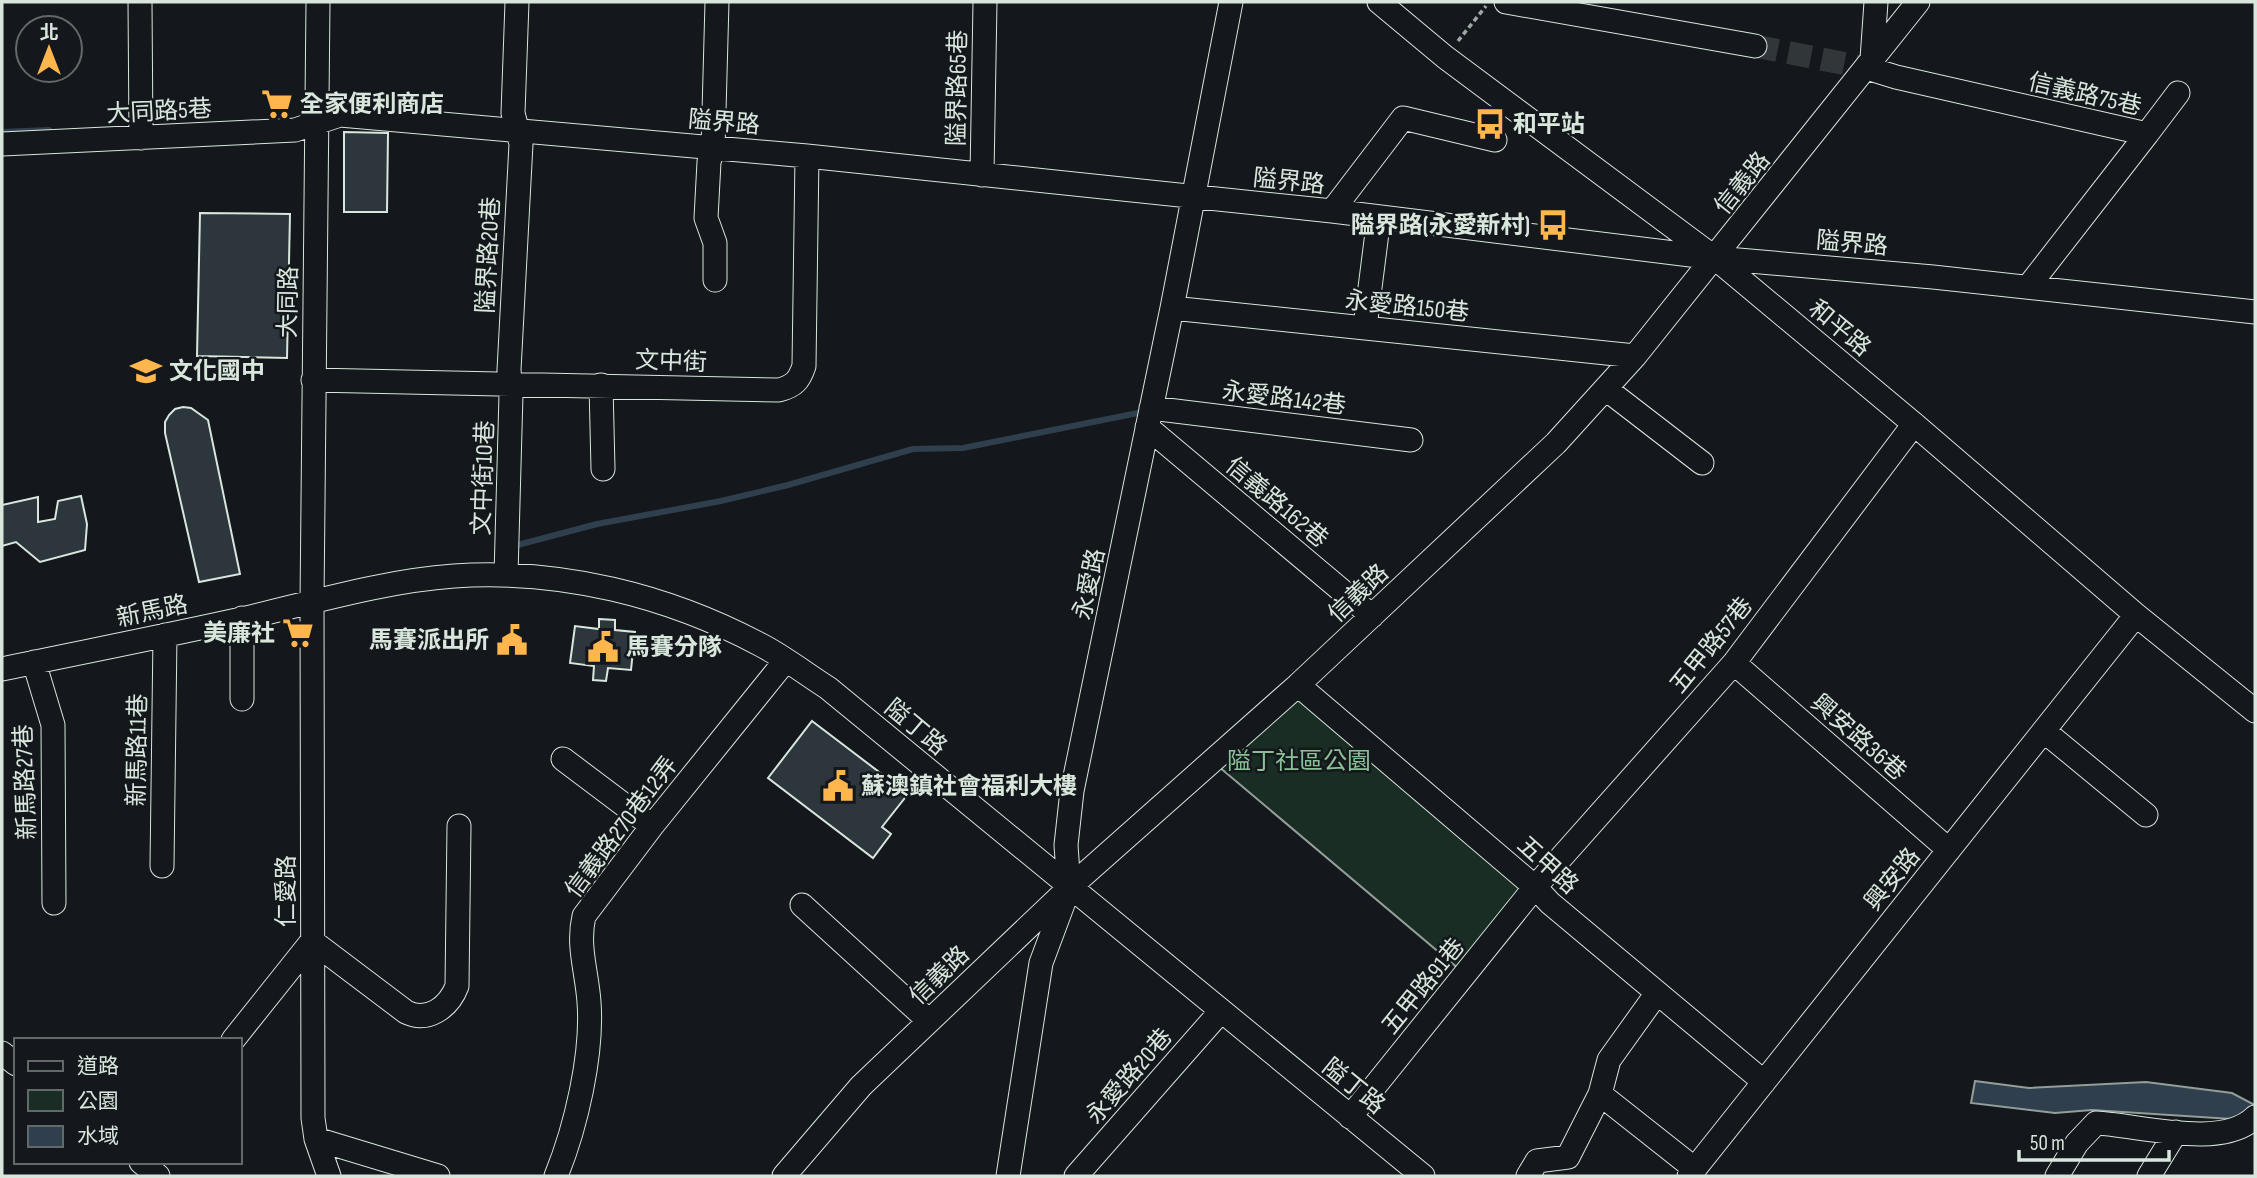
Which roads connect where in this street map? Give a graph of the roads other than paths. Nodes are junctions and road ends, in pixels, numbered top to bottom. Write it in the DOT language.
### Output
graph roads {
  1 [pos="140,2"];
  2 [pos="318,2"];
  3 [pos="517,2"];
  4 [pos="717,2"];
  5 [pos="985,2"];
  6 [pos="1231,2"];
  7 [pos="1379,2"];
  8 [pos="1506,2"];
  9 [pos="1876,2"];
  10 [pos="1918,2"];
  11 [pos="1755,46"];
  12 [pos="1869,63"];
  13 [pos="2178,93"];
  14 [pos="317,122"];
  15 [pos="517,129"];
  16 [pos="2147,134"];
  17 [pos="141,138"];
  18 [pos="1495,140"];
  19 [pos="2,144"];
  20 [pos="713,148"];
  21 [pos="807,156"];
  22 [pos="982,175"];
  23 [pos="1194,198"];
  24 [pos="1332,211"];
  25 [pos="1379,218"];
  26 [pos="1715,258"];
  27 [pos="715,281"];
  28 [pos="2028,288"];
  29 [pos="1172,308"];
  30 [pos="2255,312"];
  31 [pos="1365,327"];
  32 [pos="1635,356"];
  33 [pos="313,380"];
  34 [pos="510,383"];
  35 [pos="601,385"];
  36 [pos="1606,389"];
  37 [pos="1149,418"];
  38 [pos="1914,424"];
  39 [pos="1411,440"];
  40 [pos="1702,463"];
  41 [pos="603,469"];
  42 [pos="506,575"];
  43 [pos="312,602"];
  44 [pos="2136,615"];
  45 [pos="1373,616"];
  46 [pos="242,618"];
  47 [pos="165,635"];
  48 [pos="786,660"];
  49 [pos="34,662"];
  50 [pos="1734,663"];
  51 [pos="2,669"];
  52 [pos="1298,685"];
  53 [pos="242,699"];
  54 [pos="2255,711"];
  55 [pos="2044,731"];
  56 [pos="563,759"];
  57 [pos="2146,816"];
  58 [pos="652,826"];
  59 [pos="459,827"];
  60 [pos="1949,850"];
  61 [pos="162,866"];
  62 [pos="1535,887"];
  63 [pos="1069,888"];
  64 [pos="54,902"];
  65 [pos="802,905"];
  66 [pos="312,941"];
  67 [pos="1657,993"];
  68 [pos="1221,1011"];
  69 [pos="929,1021"];
  70 [pos="235,1038"];
  71 [pos="1764,1082"];
  72 [pos="1600,1094"];
  73 [pos="1350,1116"];
  74 [pos="2255,1117"];
  75 [pos="2176,1132"];
  76 [pos="316,1139"];
  77 [pos="1692,1173"];
  78 [pos="329,1176"];
  79 [pos="438,1176"];
  80 [pos="556,1176"];
  81 [pos="784,1176"];
  82 [pos="1009,1176"];
  83 [pos="1076,1176"];
  84 [pos="1423,1176"];
  85 [pos="1528,1176"];
  86 [pos="2057,1176"];
  87 [pos="2149,1176"];
  1 -- 17 [label="street"];
  2 -- 14 [label="street, 大同路"];
  3 -- 15 [label="street, 隘界路20巷"];
  4 -- 20 [label="street"];
  5 -- 22 [label="street, 隘界路65巷"];
  6 -- 23 [label="street, 永愛路"];
  7 -- 26 [label="street, 和平路"];
  8 -- 11 [label="street"];
  9 -- 12 [label="street"];
  10 -- 12 [label="street, 信義路"];
  12 -- 16 [label="street, 信義路75巷"];
  12 -- 26 [label="street, 信義路"];
  13 -- 16 [label="street"];
  14 -- 15 [label="street, 隘界路"];
  14 -- 17 [label="street, 大同路5巷"];
  14 -- 33 [label="street, 大同路"];
  15 -- 20 [label="street, 隘界路"];
  15 -- 34 [label="street, 隘界路20巷"];
  16 -- 28 [label="street, 信義路75巷"];
  17 -- 19 [label="street, 大同路5巷"];
  18 -- 24 [label="street"];
  20 -- 21 [label="street, 隘界路"];
  20 -- 27 [label="street"];
  21 -- 22 [label="street, 隘界路"];
  21 -- 35 [label="street, 文中街"];
  22 -- 23 [label="street, 隘界路"];
  23 -- 24 [label="street, 隘界路"];
  23 -- 29 [label="street, 永愛路"];
  24 -- 25 [label="street, 隘界路"];
  25 -- 26 [label="street, 隘界路"];
  25 -- 31 [label="street"];
  26 -- 28 [label="street, 隘界路"];
  26 -- 32 [label="street, 信義路"];
  26 -- 38 [label="street, 和平路"];
  28 -- 30 [label="street, 隘界路"];
  29 -- 31 [label="street, 永愛路150巷"];
  29 -- 37 [label="street, 永愛路"];
  31 -- 32 [label="street, 永愛路150巷"];
  32 -- 36 [label="street, 信義路"];
  33 -- 34 [label="street, 文中街"];
  33 -- 43 [label="street, 大同路"];
  34 -- 35 [label="street, 文中街"];
  34 -- 42 [label="street, 文中街10巷"];
  35 -- 41 [label="street"];
  36 -- 40 [label="street"];
  36 -- 45 [label="street, 信義路"];
  37 -- 39 [label="street, 永愛路142巷"];
  37 -- 45 [label="street, 信義路162巷"];
  37 -- 63 [label="street, 永愛路"];
  38 -- 44 [label="street, 和平路"];
  38 -- 50 [label="street, 五甲路57巷"];
  42 -- 43 [label="street, 隘丁路"];
  42 -- 48 [label="street, 隘丁路"];
  43 -- 46 [label="street, 新馬路"];
  43 -- 66 [label="street, 仁愛路"];
  44 -- 54 [label="street, 和平路"];
  44 -- 55 [label="street, 興安路"];
  45 -- 52 [label="street, 信義路"];
  46 -- 47 [label="street, 新馬路"];
  46 -- 53 [label="street"];
  47 -- 49 [label="street, 新馬路"];
  47 -- 61 [label="street, 新馬路11巷"];
  48 -- 58 [label="street, 信義路270巷12弄"];
  48 -- 63 [label="street, 隘丁路"];
  49 -- 51 [label="street, 新馬路"];
  49 -- 64 [label="street, 新馬路27巷"];
  50 -- 60 [label="street, 興安路36巷"];
  50 -- 62 [label="street, 五甲路57巷"];
  52 -- 62 [label="street, 五甲路"];
  52 -- 63 [label="street, 信義路"];
  55 -- 57 [label="street"];
  55 -- 60 [label="street, 興安路"];
  56 -- 58 [label="street"];
  58 -- 80 [label="street, 信義路270巷12弄"];
  59 -- 66 [label="street"];
  60 -- 71 [label="street, 興安路"];
  62 -- 67 [label="street, 五甲路"];
  62 -- 73 [label="street, 五甲路91巷"];
  63 -- 68 [label="street, 隘丁路"];
  63 -- 69 [label="street, 信義路"];
  63 -- 82 [label="street, 永愛路"];
  65 -- 69 [label="street"];
  66 -- 70 [label="street"];
  66 -- 76 [label="street, 仁愛路"];
  67 -- 71 [label="street, 五甲路"];
  67 -- 72 [label="street"];
  68 -- 73 [label="street, 隘丁路"];
  68 -- 83 [label="street, 永愛路20巷"];
  69 -- 81 [label="street, 信義路"];
  71 -- 77 [label="street, 興安路"];
  72 -- 77 [label="street"];
  72 -- 85 [label="street"];
  73 -- 84 [label="street, 隘丁路"];
  74 -- 75 [label="street"];
  75 -- 86 [label="street"];
  75 -- 87 [label="street"];
  76 -- 78 [label="street, 仁愛路"];
  76 -- 79 [label="street"];
}
